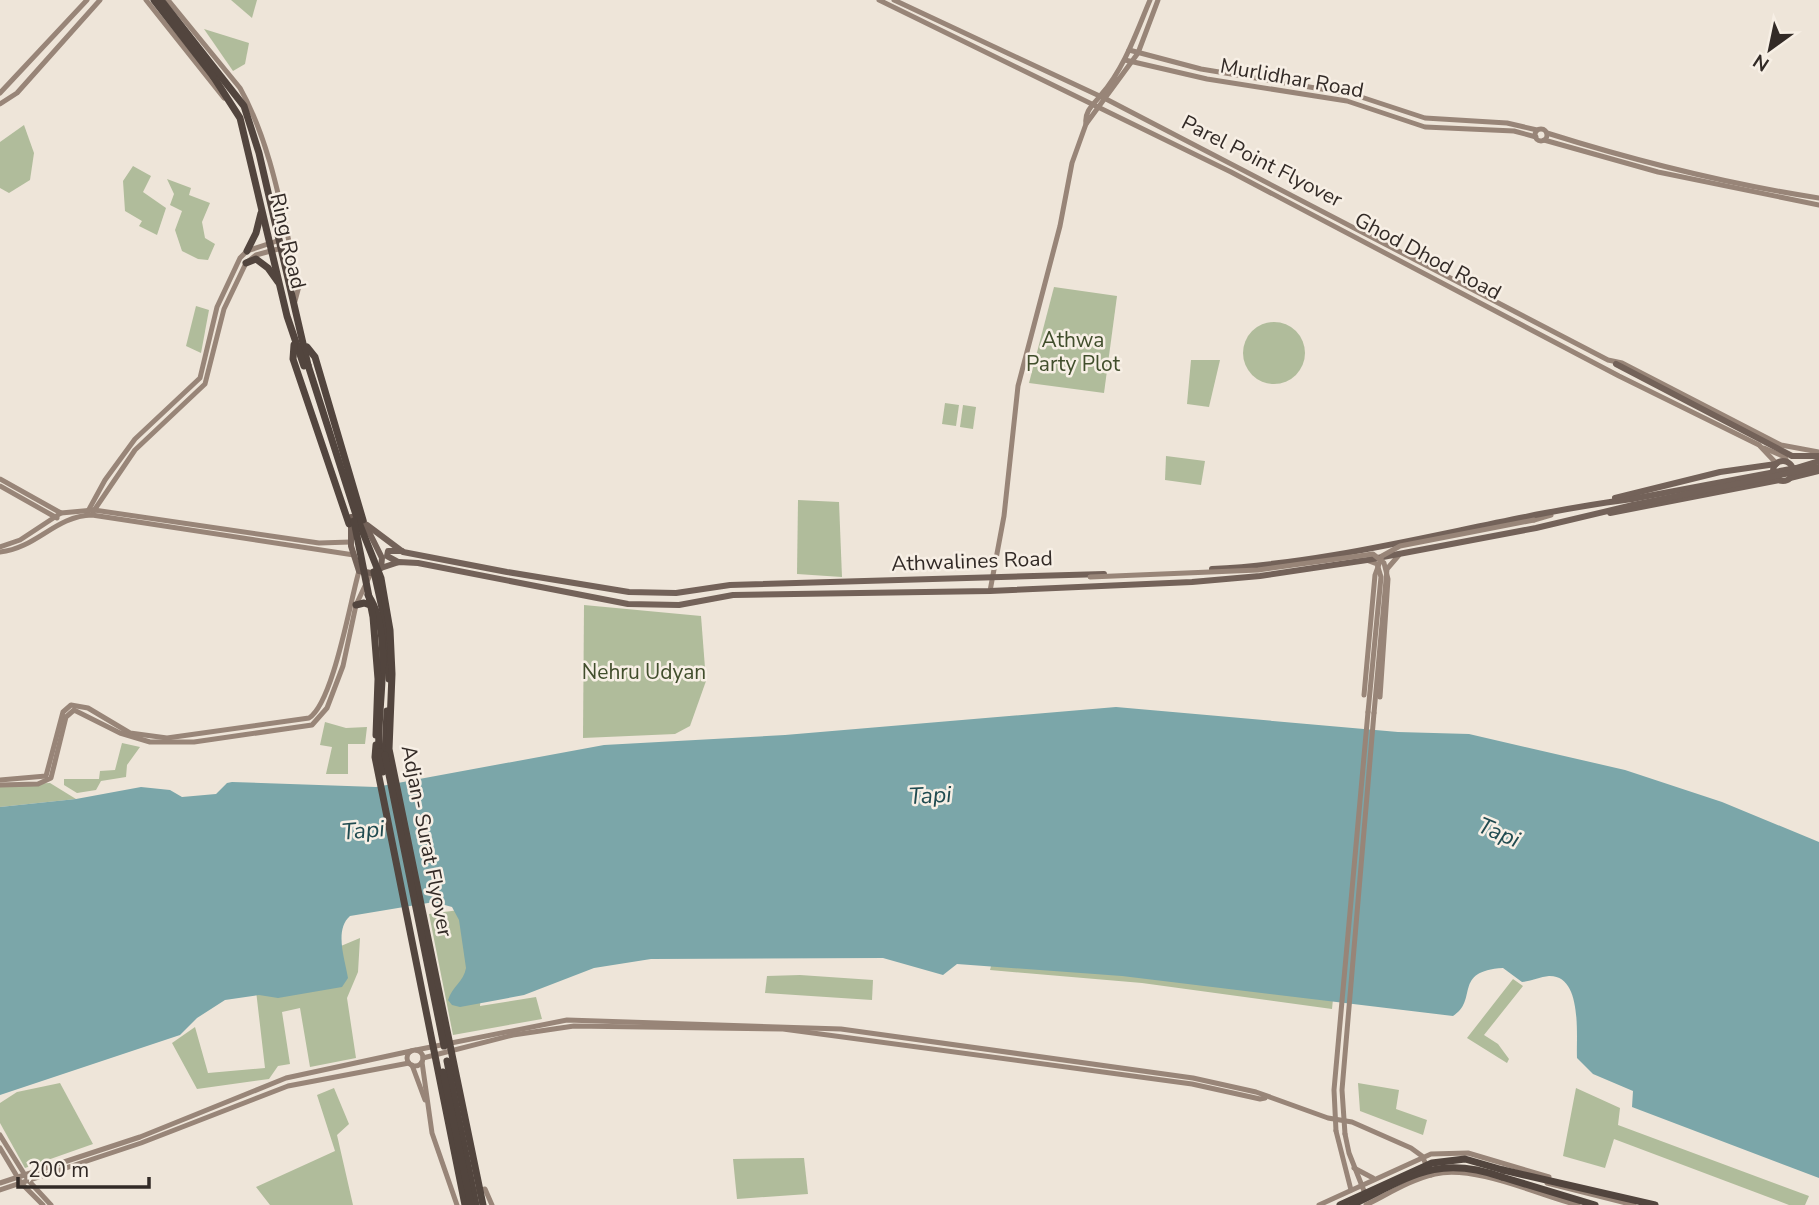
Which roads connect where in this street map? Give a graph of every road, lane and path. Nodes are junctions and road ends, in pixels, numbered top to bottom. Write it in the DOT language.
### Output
graph roads {
  1 [pos="87,0"];
  2 [pos="100,0"];
  3 [pos="169,0"];
  4 [pos="879,0"];
  5 [pos="894,0"];
  6 [pos="1150,0"];
  7 [pos="1158,0"];
  8 [pos="154,1"];
  9 [pos="1129,50"];
  10 [pos="1138,53"];
  11 [pos="1128,61"];
  12 [pos="215,73"];
  13 [pos="0,93"];
  14 [pos="1103,98"];
  15 [pos="1093,103"];
  16 [pos="0,104"];
  17 [pos="1100,106"];
  18 [pos="242,123"];
  19 [pos="1086,124"];
  20 [pos="1537,130"];
  21 [pos="1547,133"];
  22 [pos="1535,137"];
  23 [pos="1544,140"];
  24 [pos="1819,198"];
  25 [pos="1819,205"];
  26 [pos="261,209"];
  27 [pos="281,244"];
  28 [pos="272,246"];
  29 [pos="247,251"];
  30 [pos="246,263"];
  31 [pos="280,285"];
  32 [pos="295,301"];
  33 [pos="295,341"];
  34 [pos="304,344"];
  35 [pos="1613,363"];
  36 [pos="306,365"];
  37 [pos="1762,447"];
  38 [pos="1819,454"];
  39 [pos="1819,461"];
  40 [pos="1788,463"];
  41 [pos="1776,464"];
  42 [pos="1819,469"];
  43 [pos="1790,478"];
  44 [pos="0,479"];
  45 [pos="1780,480"];
  46 [pos="0,486"];
  47 [pos="102,498"];
  48 [pos="1633,502"];
  49 [pos="1586,505"];
  50 [pos="1570,506"];
  51 [pos="105,511"];
  52 [pos="90,513"];
  53 [pos="1596,513"];
  54 [pos="58,514"];
  55 [pos="65,519"];
  56 [pos="365,522"];
  57 [pos="349,524"];
  58 [pos="351,542"];
  59 [pos="0,549"];
  60 [pos="403,552"];
  61 [pos="1409,552"];
  62 [pos="354,555"];
  63 [pos="1317,557"];
  64 [pos="1367,560"];
  65 [pos="399,562"];
  66 [pos="1318,567"];
  67 [pos="369,572"];
  68 [pos="1071,576"];
  69 [pos="982,578"];
  70 [pos="991,578"];
  71 [pos="364,588"];
  72 [pos="981,591"];
  73 [pos="990,591"];
  74 [pos="356,605"];
  75 [pos="377,612"];
  76 [pos="1371,712"];
  77 [pos="383,754"];
  78 [pos="0,780"];
  79 [pos="0,785"];
  80 [pos="701,1026"];
  81 [pos="414,1050"];
  82 [pos="423,1060"];
  83 [pos="411,1064"];
  84 [pos="431,1116"];
  85 [pos="0,1136"];
  86 [pos="0,1148"];
  87 [pos="1422,1156"];
  88 [pos="10,1158"];
  89 [pos="1354,1168"];
  90 [pos="1502,1174"];
  91 [pos="1347,1175"];
  92 [pos="1431,1175"];
  93 [pos="1374,1178"];
  94 [pos="23,1179"];
  95 [pos="1527,1181"];
  96 [pos="0,1184"];
  97 [pos="1360,1185"];
  98 [pos="1566,1186"];
  99 [pos="0,1189"];
  100 [pos="1351,1189"];
  101 [pos="1338,1196"];
  102 [pos="456,1202"];
  103 [pos="1372,1204"];
  104 [pos="43,1205"];
  105 [pos="51,1205"];
  106 [pos="468,1205"];
  107 [pos="476,1205"];
  108 [pos="483,1205"];
  109 [pos="492,1205"];
  110 [pos="1319,1205"];
  111 [pos="1340,1205"];
  112 [pos="1352,1205"];
  113 [pos="1359,1205"];
  114 [pos="1578,1205"];
  115 [pos="1595,1205"];
  116 [pos="1634,1205"];
  117 [pos="1655,1205"];
  1 -- 13 [label="street"];
  2 -- 16 [label="street"];
  3 -- 32 [label="street"];
  4 -- 15 [label="street, Ghod Dhod Road"];
  5 -- 14 [label="street, Parel Point Flyover"];
  6 -- 9 [label="street"];
  7 -- 10 [label="street"];
  8 -- 12 [label="highway, bridge"];
  8 -- 18 [label="street"];
  9 -- 10 [label="street, Murlidhar Road"];
  9 -- 11 [label="street"];
  10 -- 11 [label="street"];
  10 -- 20 [label="street, Murlidhar Road"];
  11 -- 14 [label="street"];
  11 -- 22 [label="street, Murlidhar Road"];
  12 -- 18 [label="highway, Ring Road"];
  12 -- 27 [label="highway, Ring Road"];
  14 -- 15 [label="street"];
  14 -- 17 [label="street"];
  14 -- 35 [label="street, Parel Point Flyover"];
  15 -- 17 [label="street, Ghod Dhod Road"];
  15 -- 19 [label="street"];
  17 -- 19 [label="street"];
  17 -- 37 [label="street, Ghod Dhod Road"];
  18 -- 26 [label="highway, Ring Road"];
  19 -- 70 [label="street"];
  20 -- 21 [label="street, Murlidhar Road"];
  20 -- 22 [label="street"];
  21 -- 23 [label="street"];
  21 -- 24 [label="street"];
  22 -- 23 [label="street, Murlidhar Road"];
  23 -- 25 [label="street"];
  26 -- 28 [label="highway, Ring Road"];
  26 -- 29 [label="highway"];
  27 -- 28 [label="street"];
  27 -- 32 [label="highway, Ring Road"];
  28 -- 29 [label="street"];
  28 -- 30 [label="street"];
  28 -- 31 [label="highway, Ring Road"];
  29 -- 52 [label="street"];
  30 -- 31 [label="highway"];
  30 -- 47 [label="street"];
  31 -- 33 [label="highway, Ring Road"];
  32 -- 34 [label="highway, Ring Road"];
  33 -- 36 [label="highway, Ring Road"];
  33 -- 57 [label="highway"];
  34 -- 36 [label="highway, Ring Road"];
  34 -- 56 [label="highway"];
  35 -- 38 [label="main road, bridge"];
  36 -- 106 [label="highway, Adjan- Surat Flyover, bridge"];
  36 -- 108 [label="highway, Adjan- Surat Flyover, bridge"];
  37 -- 40 [label="street"];
  37 -- 41 [label="street, Ghod Dhod Road"];
  38 -- 40 [label="main road"];
  39 -- 48 [label="main road, bridge"];
  40 -- 41 [label="main road"];
  40 -- 43 [label="main road"];
  41 -- 45 [label="main road"];
  41 -- 49 [label="main road"];
  42 -- 43 [label="main road"];
  42 -- 48 [label="main road, bridge"];
  43 -- 45 [label="main road"];
  44 -- 54 [label="street"];
  45 -- 53 [label="main road"];
  46 -- 54 [label="street"];
  47 -- 51 [label="street"];
  47 -- 52 [label="street"];
  48 -- 49 [label="main road"];
  48 -- 53 [label="main road"];
  49 -- 50 [label="main road, Athwalines Road"];
  50 -- 63 [label="main road, Athwalines Road"];
  50 -- 76 [label="street, bridge"];
  51 -- 52 [label="street"];
  51 -- 58 [label="street"];
  52 -- 54 [label="street"];
  52 -- 55 [label="street"];
  52 -- 62 [label="street"];
  53 -- 61 [label="main road, Athwalines Road"];
  54 -- 55 [label="street"];
  54 -- 59 [label="street"];
  55 -- 59 [label="street"];
  56 -- 57 [label="main road"];
  56 -- 60 [label="main road, Athwalines Road"];
  56 -- 67 [label="main road"];
  57 -- 58 [label="main road"];
  58 -- 62 [label="main road"];
  60 -- 65 [label="main road"];
  60 -- 69 [label="main road, Athwalines Road"];
  61 -- 64 [label="main road, Athwalines Road"];
  61 -- 76 [label="street"];
  62 -- 67 [label="main road"];
  63 -- 66 [label="main road"];
  63 -- 68 [label="main road, Athwalines Road"];
  64 -- 66 [label="main road, Athwalines Road"];
  64 -- 76 [label="street"];
  65 -- 67 [label="main road, Athwalines Road"];
  65 -- 72 [label="main road, Athwalines Road"];
  66 -- 73 [label="main road, Athwalines Road"];
  67 -- 71 [label="highway"];
  67 -- 77 [label="highway"];
  67 -- 78 [label="street"];
  68 -- 70 [label="main road, Athwalines Road"];
  68 -- 76 [label="street, bridge"];
  69 -- 70 [label="main road, Athwalines Road"];
  69 -- 72 [label="main road"];
  70 -- 73 [label="street"];
  71 -- 74 [label="street"];
  71 -- 75 [label="highway"];
  72 -- 73 [label="main road, Athwalines Road"];
  74 -- 75 [label="highway"];
  74 -- 79 [label="street"];
  75 -- 77 [label="highway"];
  76 -- 89 [label="street, bridge"];
  76 -- 91 [label="street, bridge"];
  77 -- 106 [label="highway, bridge"];
  77 -- 107 [label="highway, bridge"];
  80 -- 81 [label="street"];
  80 -- 82 [label="street"];
  80 -- 87 [label="street"];
  81 -- 82 [label="street"];
  81 -- 83 [label="street"];
  81 -- 94 [label="street"];
  82 -- 83 [label="street"];
  82 -- 84 [label="street"];
  83 -- 84 [label="street"];
  83 -- 94 [label="street"];
  84 -- 102 [label="street"];
  85 -- 88 [label="street"];
  86 -- 88 [label="street"];
  87 -- 92 [label="street"];
  87 -- 93 [label="street"];
  87 -- 98 [label="street"];
  88 -- 94 [label="street"];
  89 -- 93 [label="street"];
  89 -- 97 [label="street"];
  90 -- 95 [label="highway"];
  90 -- 111 [label="highway, bridge"];
  90 -- 112 [label="highway, bridge"];
  91 -- 100 [label="street"];
  91 -- 101 [label="street"];
  92 -- 103 [label="street"];
  92 -- 114 [label="street"];
  93 -- 97 [label="street"];
  94 -- 96 [label="street"];
  94 -- 99 [label="street"];
  94 -- 104 [label="street"];
  94 -- 105 [label="street"];
  95 -- 98 [label="highway"];
  95 -- 115 [label="highway"];
  97 -- 100 [label="street"];
  97 -- 103 [label="street"];
  98 -- 116 [label="street"];
  98 -- 117 [label="highway"];
  100 -- 101 [label="street"];
  100 -- 113 [label="street"];
  101 -- 110 [label="street"];
  102 -- 109 [label="street"];
}
